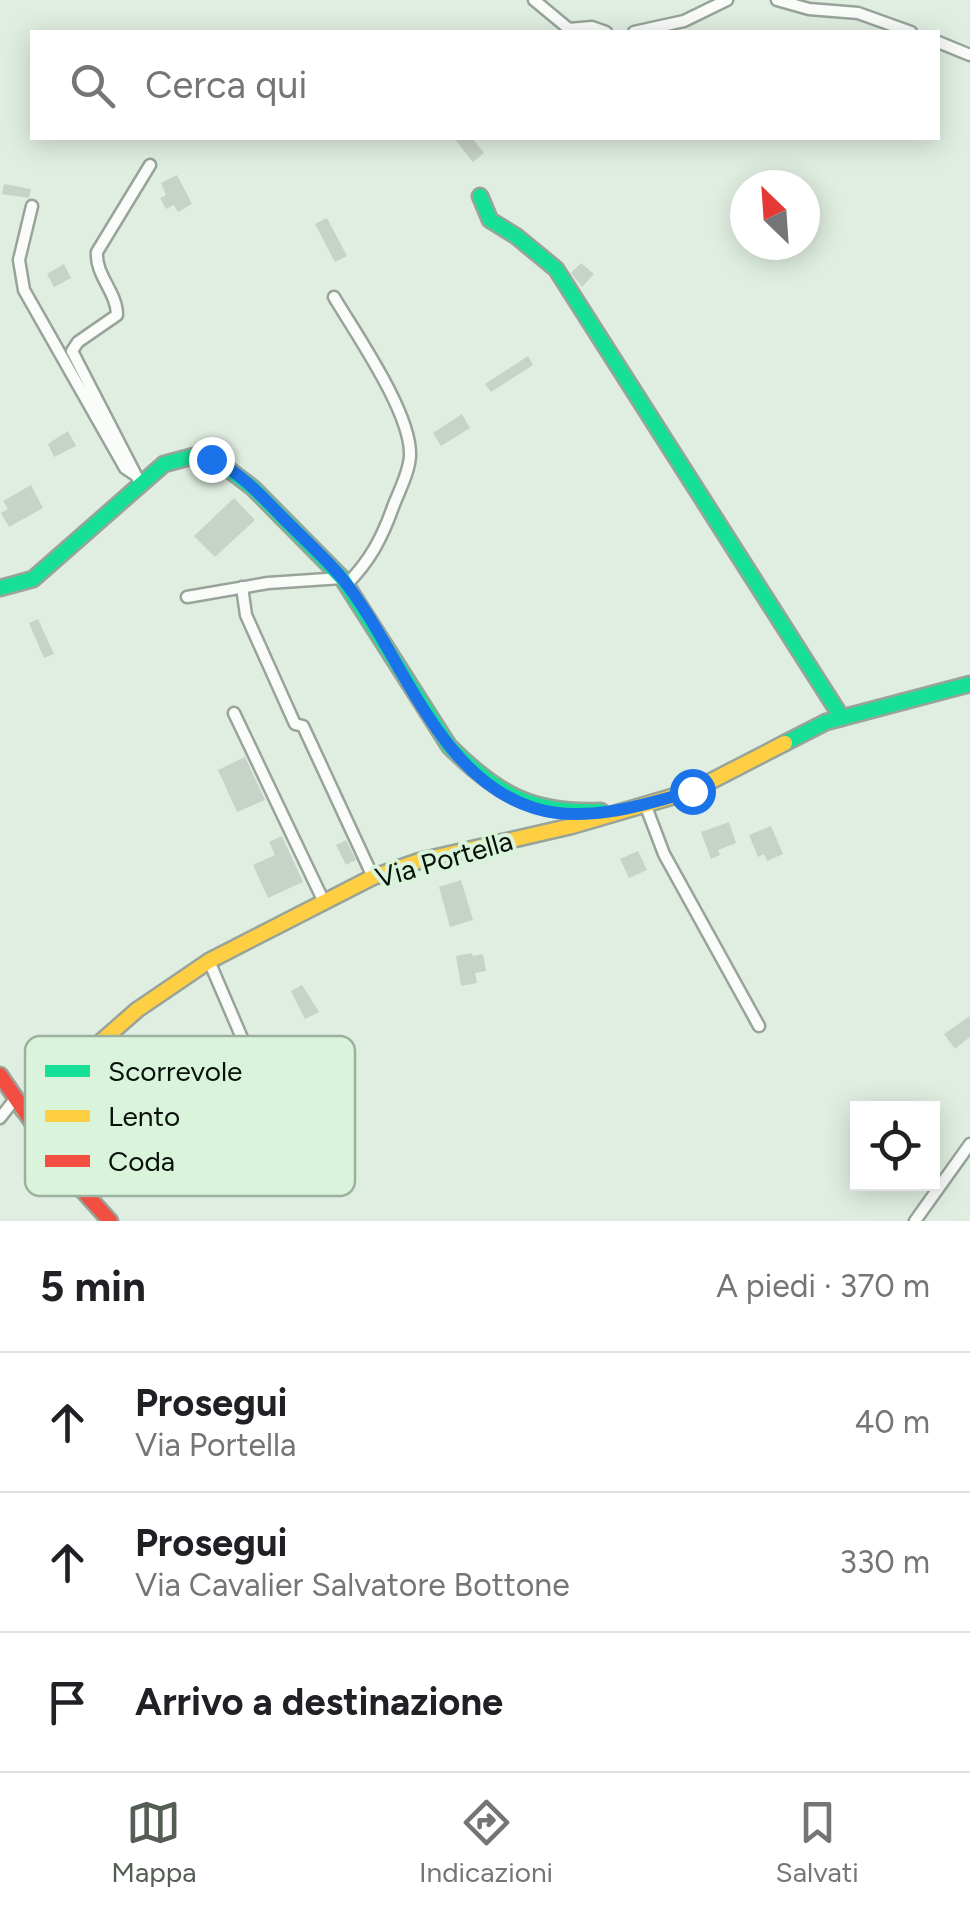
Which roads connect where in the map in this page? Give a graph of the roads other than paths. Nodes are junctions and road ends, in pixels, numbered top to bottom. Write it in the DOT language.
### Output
graph roads {
  1 [pos="534,0"];
  2 [pos="727,0"];
  3 [pos="777,0"];
  4 [pos="579,30"];
  5 [pos="644,30"];
  6 [pos="906,30"];
  7 [pos="940,43"];
  8 [pos="970,54"];
  9 [pos="150,164"];
  10 [pos="480,196"];
  11 [pos="32,206"];
  12 [pos="334,297"];
  13 [pos="137,478"];
  14 [pos="344,582"];
  15 [pos="242,587"];
  16 [pos="0,588"];
  17 [pos="187,597"];
  18 [pos="970,684"];
  19 [pos="234,713"];
  20 [pos="842,718"];
  21 [pos="638,806"];
  22 [pos="536,809"];
  23 [pos="538,833"];
  24 [pos="373,877"];
  25 [pos="324,902"];
  26 [pos="210,961"];
  27 [pos="759,1026"];
  28 [pos="103,1036"];
  29 [pos="241,1036"];
  30 [pos="0,1075"];
  31 [pos="9,1107"];
  32 [pos="970,1144"];
  33 [pos="88,1196"];
  34 [pos="110,1221"];
  35 [pos="916,1221"];
  1 -- 4 [label="street"];
  2 -- 5 [label="street"];
  3 -- 6 [label="street"];
  7 -- 8 [label="street"];
  9 -- 13 [label="street"];
  10 -- 20 [label="street"];
  11 -- 13 [label="street"];
  12 -- 14 [label="street"];
  13 -- 14 [label="street"];
  13 -- 16 [label="street"];
  14 -- 15 [label="street"];
  14 -- 22 [label="street"];
  15 -- 17 [label="street"];
  15 -- 24 [label="street"];
  18 -- 20 [label="street, Via Portella"];
  19 -- 25 [label="street"];
  20 -- 21 [label="street, Via Portella"];
  21 -- 22 [label="street"];
  21 -- 23 [label="street, Via Portella"];
  21 -- 27 [label="street"];
  22 -- 23 [label="street"];
  23 -- 24 [label="street, Via Portella"];
  24 -- 25 [label="street, Via Portella"];
  25 -- 26 [label="street, Via Portella"];
  26 -- 28 [label="street, Via Portella"];
  26 -- 29 [label="street"];
  30 -- 31 [label="street"];
  32 -- 35 [label="street"];
  33 -- 34 [label="street"];
}
